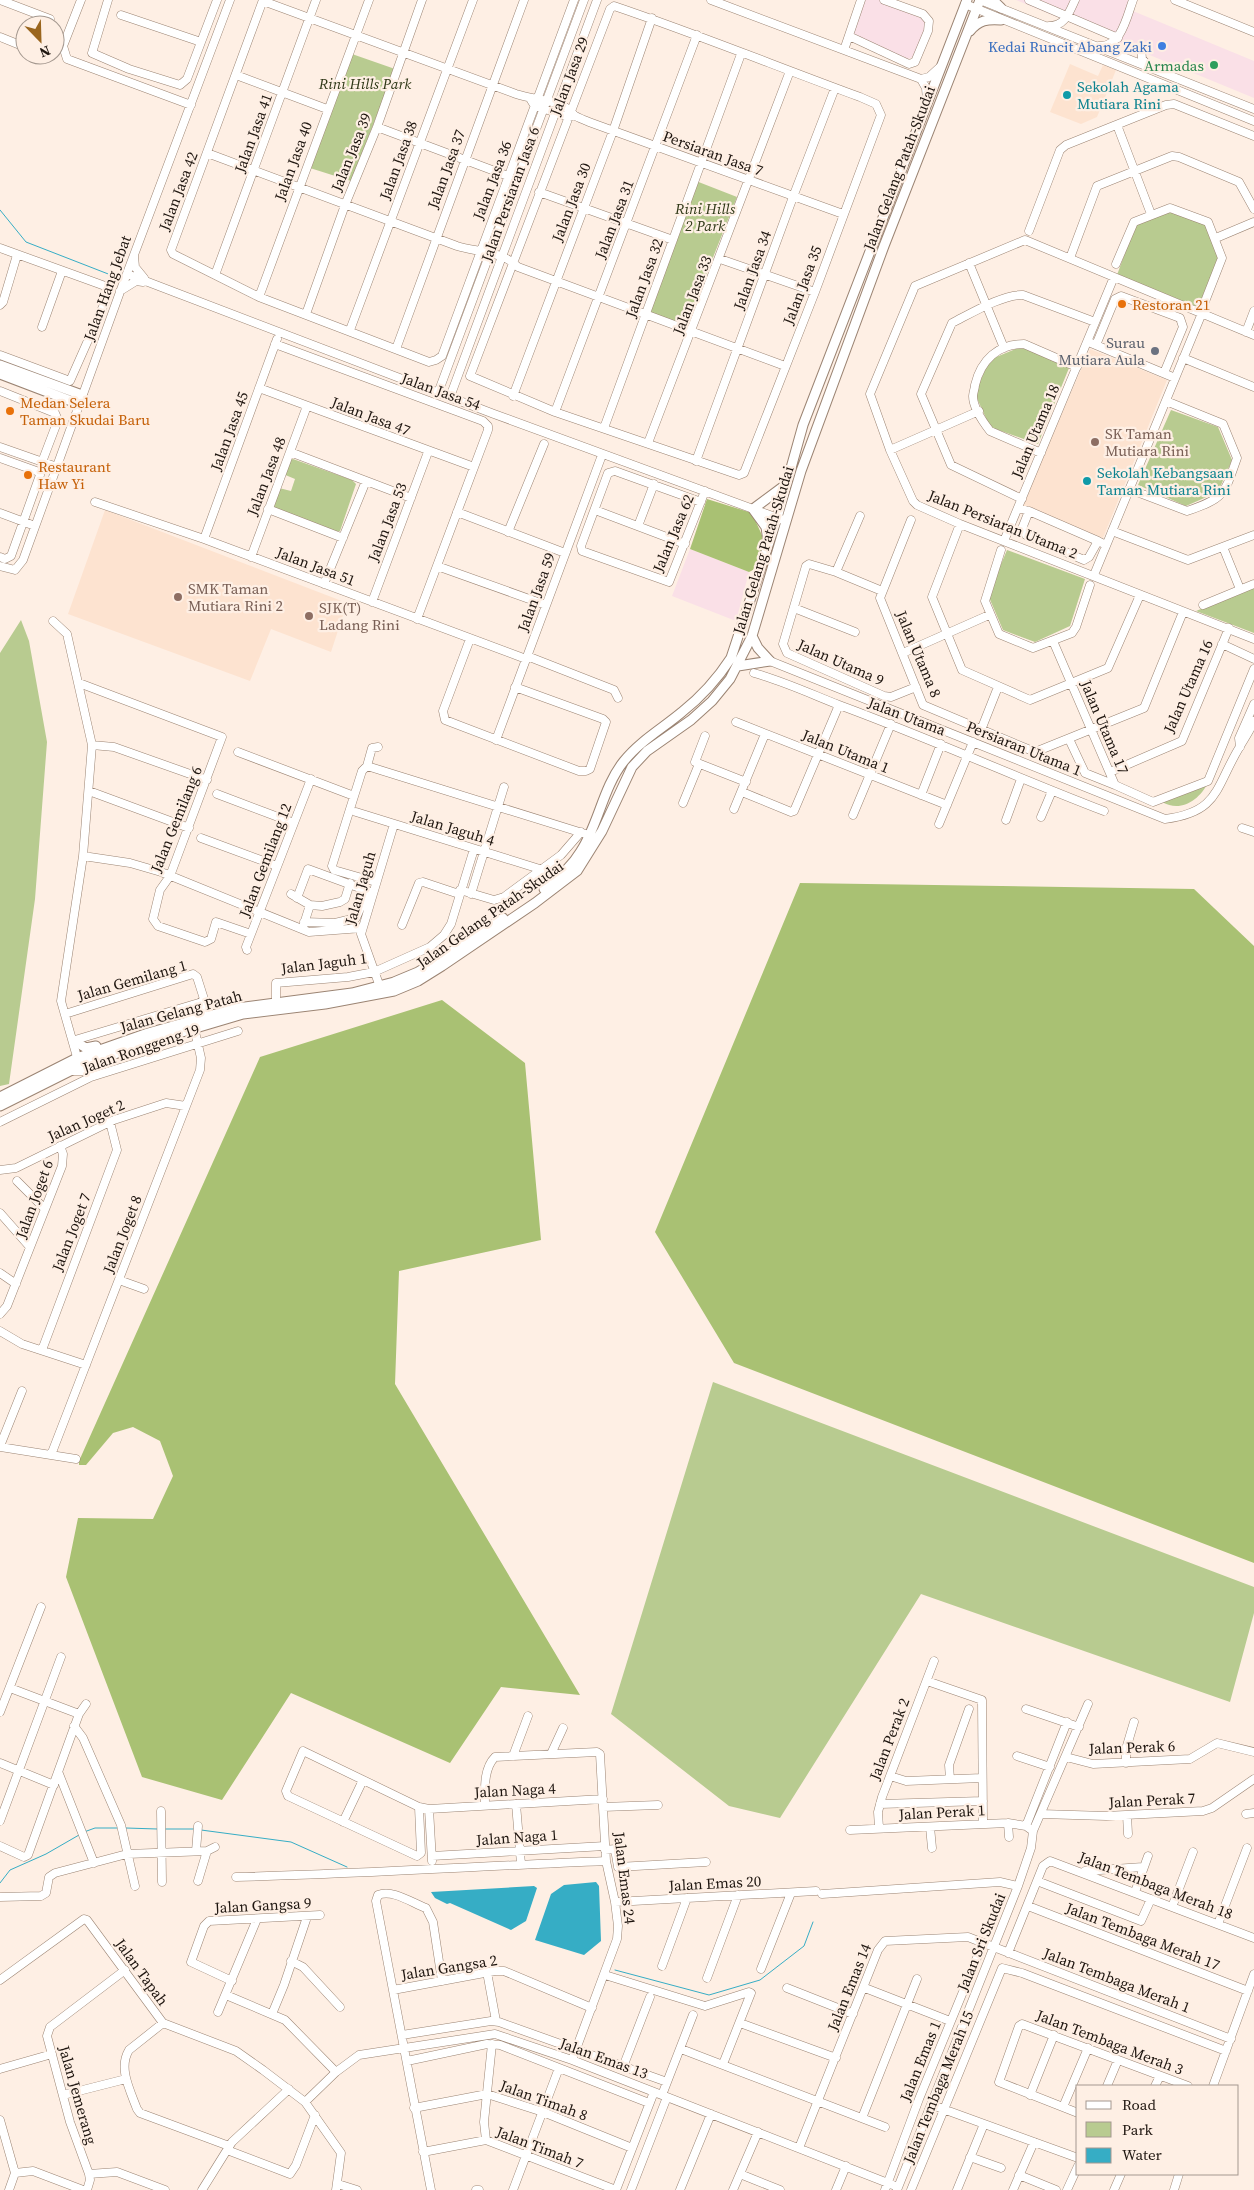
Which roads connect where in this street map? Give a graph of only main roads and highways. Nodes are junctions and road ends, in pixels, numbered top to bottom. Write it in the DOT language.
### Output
graph roads {
  1 [pos="980,0"];
  2 [pos="993,0"];
  3 [pos="966,2"];
  4 [pos="1001,8"];
  5 [pos="1001,20"];
  6 [pos="965,37"];
  7 [pos="0,365"];
  8 [pos="0,374"];
  9 [pos="39,379"];
  10 [pos="819,383"];
  11 [pos="833,387"];
  12 [pos="81,399"];
  13 [pos="785,483"];
  14 [pos="781,520"];
  15 [pos="769,543"];
  16 [pos="752,636"];
  17 [pos="738,666"];
  18 [pos="379,991"];
  19 [pos="202,1002"];
  20 [pos="193,1025"];
  21 [pos="160,1030"];
  22 [pos="125,1041"];
  23 [pos="80,1061"];
  24 [pos="56,1072"];
  25 [pos="0,1098"];
  26 [pos="0,1106"];
  1 -- 6 [label="main road, Jalan Gelang Patah-Skudai"];
  2 -- 4 [label="main road"];
  3 -- 10 [label="main road, Jalan Gelang Patah-Skudai"];
  5 -- 6 [label="main road"];
  6 -- 11 [label="main road, Jalan Gelang Patah-Skudai"];
  7 -- 9 [label="main road"];
  8 -- 9 [label="main road"];
  9 -- 12 [label="main road"];
  10 -- 11 [label="main road"];
  10 -- 13 [label="main road, Jalan Gelang Patah-Skudai"];
  11 -- 14 [label="main road, Jalan Gelang Patah-Skudai"];
  13 -- 14 [label="main road, Jalan Gelang Patah-Skudai"];
  13 -- 15 [label="main road"];
  14 -- 15 [label="main road, Jalan Gelang Patah-Skudai"];
  14 -- 16 [label="main road, Jalan Gelang Patah-Skudai"];
  15 -- 18 [label="main road, Jalan Gelang Patah-Skudai"];
  16 -- 17 [label="main road, Jalan Gelang Patah-Skudai"];
  16 -- 17 [label="main road"];
  17 -- 18 [label="main road, Jalan Gelang Patah-Skudai"];
  18 -- 20 [label="main road, Jalan Gelang Patah"];
  18 -- 20 [label="main road, Jalan Gelang Patah"];
  19 -- 21 [label="main road"];
  20 -- 21 [label="main road, Jalan Gelang Patah"];
  20 -- 23 [label="main road, Jalan Gelang Patah"];
  21 -- 22 [label="main road, Jalan Gelang Patah"];
  22 -- 23 [label="main road, Jalan Gelang Patah"];
  22 -- 24 [label="main road"];
  23 -- 24 [label="main road, Jalan Gelang Patah"];
  24 -- 25 [label="main road, Jalan Gelang Patah"];
  24 -- 26 [label="main road, Jalan Gelang Patah"];
}
